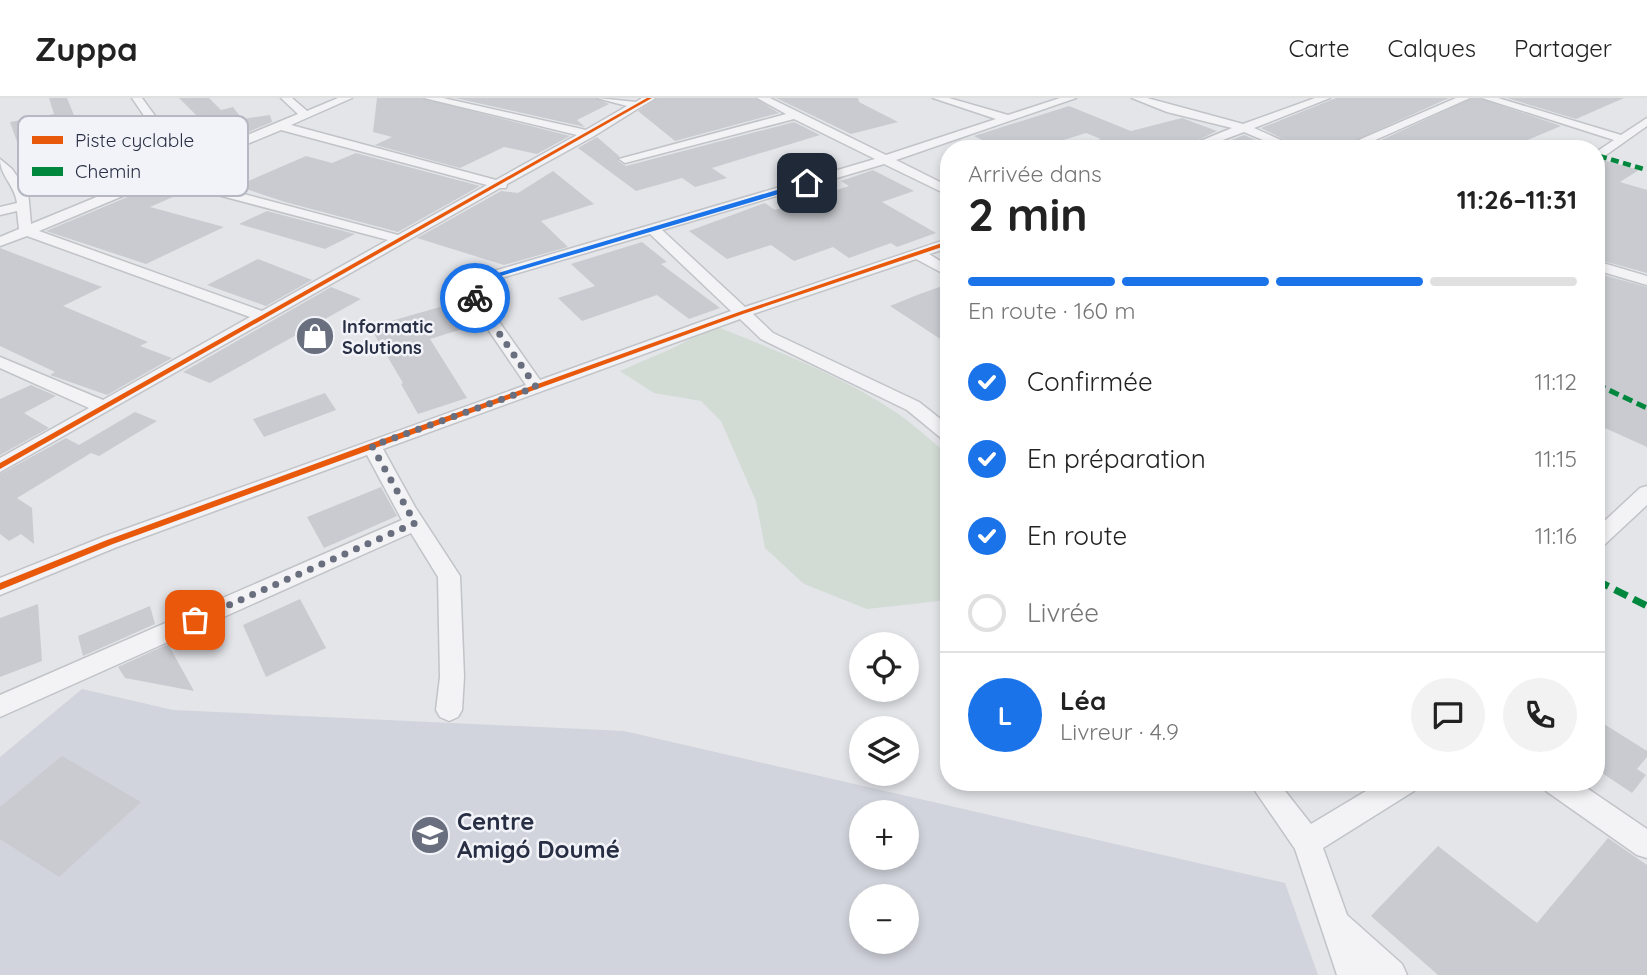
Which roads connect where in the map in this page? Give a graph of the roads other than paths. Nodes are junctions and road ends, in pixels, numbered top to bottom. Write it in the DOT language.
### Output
graph roads {
  1 [pos="137,98"];
  2 [pos="286,98"];
  3 [pos="347,98"];
  4 [pos="429,98"];
  5 [pos="602,98"];
  6 [pos="762,98"];
  7 [pos="938,98"];
  8 [pos="1071,98"];
  9 [pos="1137,98"];
  10 [pos="1325,98"];
  11 [pos="1465,98"];
  12 [pos="1487,98"];
  13 [pos="643,102"];
  14 [pos="305,115"];
  15 [pos="795,115"];
  16 [pos="150,116"];
  17 [pos="1005,118"];
  18 [pos="1647,121"];
  19 [pos="279,126"];
  20 [pos="1244,128"];
  21 [pos="590,134"];
  22 [pos="1620,138"];
  23 [pos="248,139"];
  24 [pos="942,140"];
  25 [pos="1211,140"];
  26 [pos="1273,140"];
  27 [pos="1365,140"];
  28 [pos="940,141"];
  29 [pos="1605,150"];
  30 [pos="625,159"];
  31 [pos="884,160"];
  32 [pos="0,163"];
  33 [pos="501,184"];
  34 [pos="18,187"];
  35 [pos="940,187"];
  36 [pos="21,196"];
  37 [pos="113,196"];
  38 [pos="233,196"];
  39 [pos="24,205"];
  40 [pos="0,211"];
  41 [pos="654,230"];
  42 [pos="27,231"];
  43 [pos="401,240"];
  44 [pos="0,242"];
  45 [pos="940,246"];
  46 [pos="919,254"];
  47 [pos="940,267"];
  48 [pos="1605,268"];
  49 [pos="1605,277"];
  50 [pos="1647,282"];
  51 [pos="741,313"];
  52 [pos="264,317"];
  53 [pos="0,362"];
  54 [pos="536,387"];
  55 [pos="103,407"];
  56 [pos="940,428"];
  57 [pos="372,446"];
  58 [pos="0,466"];
  59 [pos="1647,493"];
  60 [pos="415,523"];
  61 [pos="1605,533"];
  62 [pos="0,587"];
  63 [pos="0,706"];
  64 [pos="449,710"];
  65 [pos="1269,791"];
  66 [pos="1390,791"];
  67 [pos="1568,791"];
  68 [pos="1307,842"];
  69 [pos="1647,845"];
  70 [pos="1334,923"];
  71 [pos="1353,975"];
  72 [pos="1391,975"];
  1 -- 16 [label="street"];
  2 -- 14 [label="street"];
  3 -- 14 [label="street"];
  4 -- 21 [label="street"];
  5 -- 13 [label="street"];
  6 -- 15 [label="street"];
  7 -- 17 [label="street"];
  8 -- 17 [label="street"];
  9 -- 20 [label="street"];
  10 -- 20 [label="street"];
  11 -- 27 [label="street"];
  12 -- 22 [label="street"];
  13 -- 21 [label="street"];
  14 -- 19 [label="street"];
  15 -- 30 [label="street"];
  15 -- 31 [label="street"];
  17 -- 24 [label="street"];
  18 -- 22 [label="street"];
  19 -- 23 [label="street"];
  19 -- 33 [label="street"];
  20 -- 25 [label="street"];
  20 -- 26 [label="street"];
  21 -- 33 [label="street"];
  22 -- 29 [label="street"];
  28 -- 31 [label="street"];
  31 -- 35 [label="street"];
  31 -- 41 [label="street"];
  32 -- 34 [label="street"];
  33 -- 43 [label="street"];
  36 -- 39 [label="street"];
  37 -- 42 [label="street"];
  38 -- 43 [label="street"];
  39 -- 40 [label="street"];
  39 -- 42 [label="street"];
  41 -- 51 [label="street"];
  41 -- 54 [label="street"];
  42 -- 44 [label="street"];
  42 -- 52 [label="street"];
  43 -- 52 [label="street"];
  45 -- 46 [label="street"];
  46 -- 47 [label="street"];
  46 -- 51 [label="street"];
  48 -- 50 [label="street"];
  49 -- 50 [label="street"];
  51 -- 54 [label="street"];
  51 -- 56 [label="street"];
  52 -- 55 [label="street"];
  53 -- 55 [label="street"];
  54 -- 57 [label="street"];
  55 -- 58 [label="street"];
  57 -- 60 [label="street"];
  57 -- 62 [label="street"];
  59 -- 61 [label="street"];
  60 -- 63 [label="street"];
  60 -- 64 [label="street"];
  65 -- 68 [label="street"];
  66 -- 68 [label="street"];
  67 -- 69 [label="street"];
  68 -- 70 [label="street"];
  70 -- 71 [label="street"];
  70 -- 72 [label="street"];
}
